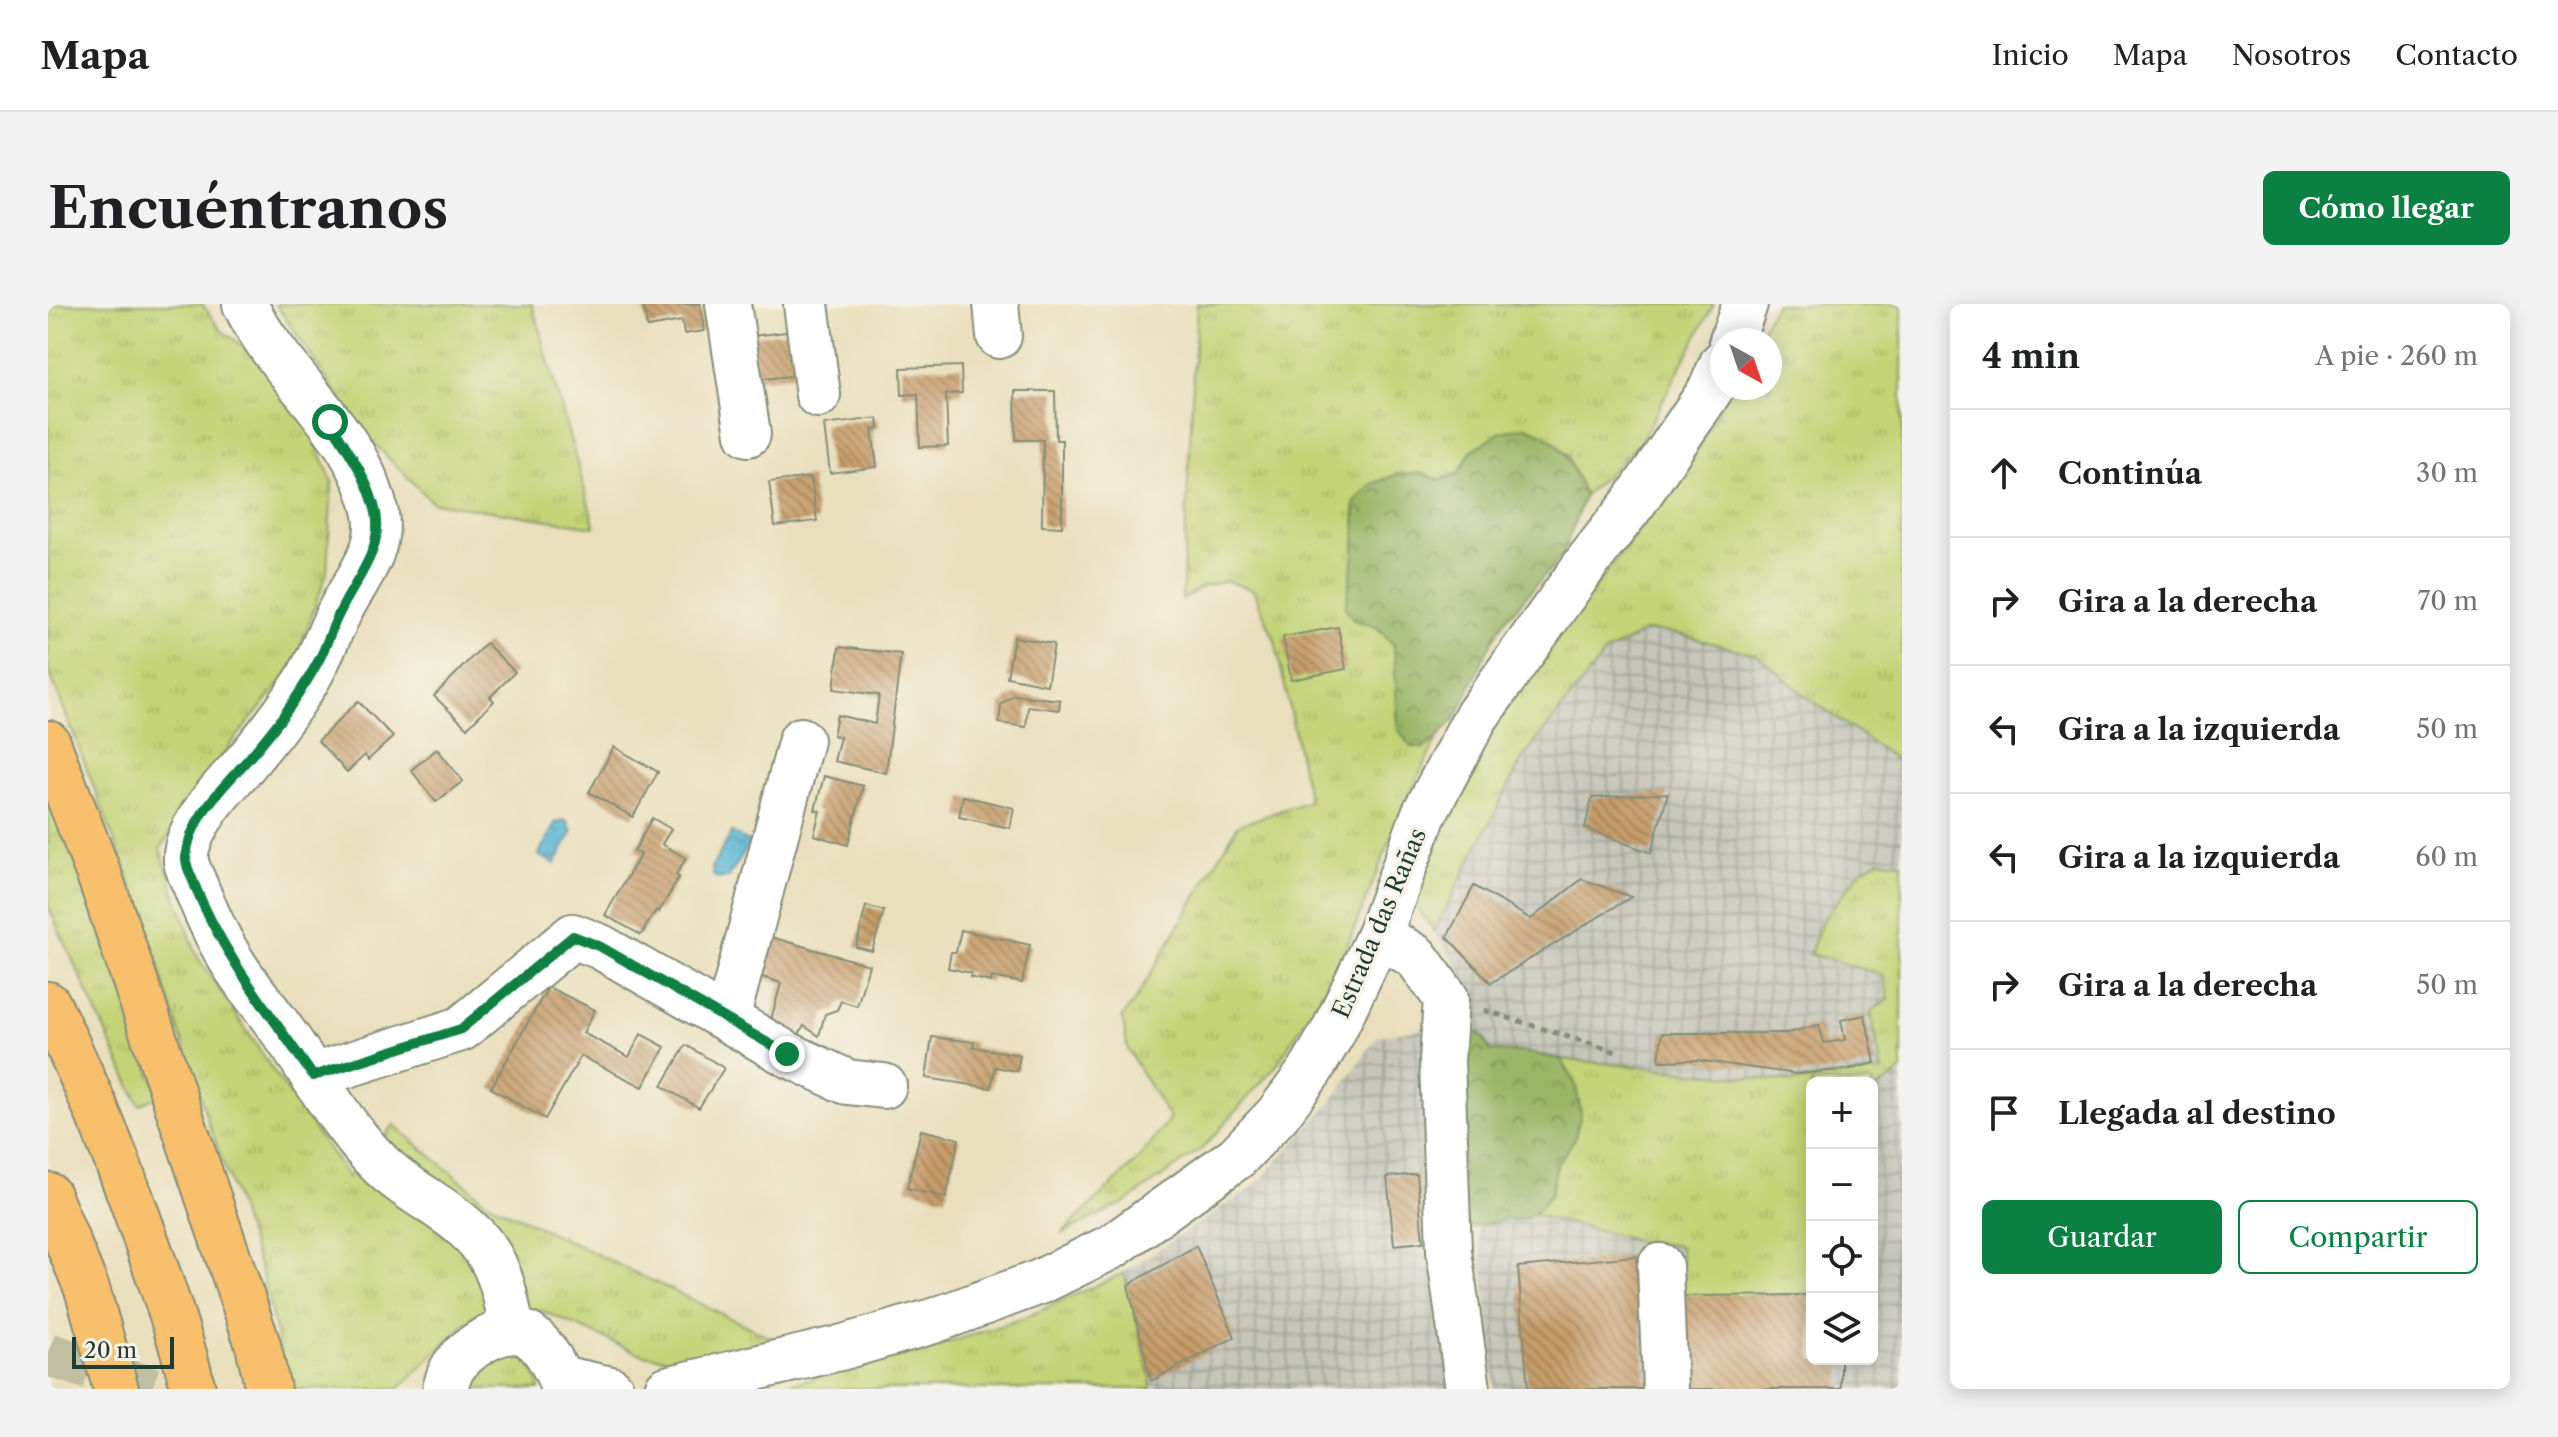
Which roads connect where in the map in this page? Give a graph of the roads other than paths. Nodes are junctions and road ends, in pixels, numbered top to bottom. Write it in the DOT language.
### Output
graph roads {
  1 [pos="245,304"];
  2 [pos="728,304"];
  3 [pos="806,304"];
  4 [pos="1745,304"];
  5 [pos="1736,328"];
  6 [pos="1710,390"];
  7 [pos="818,395"];
  8 [pos="748,434"];
  9 [pos="801,740"];
  10 [pos="48,743"];
  11 [pos="1379,935"];
  12 [pos="48,1004"];
  13 [pos="727,1019"];
  14 [pos="313,1076"];
  15 [pos="884,1086"];
  16 [pos="48,1195"];
  17 [pos="1660,1266"];
  18 [pos="512,1331"];
  19 [pos="561,1383"];
  20 [pos="116,1389"];
  21 [pos="193,1389"];
  22 [pos="268,1389"];
  23 [pos="445,1389"];
  24 [pos="611,1389"];
  25 [pos="667,1389"];
  26 [pos="1468,1389"];
  27 [pos="1665,1389"];
  1 -- 14 [label="street"];
  2 -- 8 [label="street"];
  3 -- 7 [label="street"];
  4 -- 5 [label="street"];
  6 -- 11 [label="street, Estrada das Rañas"];
  9 -- 13 [label="street"];
  10 -- 22 [label="highway"];
  11 -- 25 [label="street, Estrada das Rañas"];
  11 -- 26 [label="street"];
  12 -- 21 [label="highway"];
  13 -- 14 [label="street"];
  13 -- 15 [label="street"];
  14 -- 18 [label="street"];
  16 -- 20 [label="highway"];
  17 -- 27 [label="street"];
  18 -- 19 [label="street"];
  18 -- 23 [label="street"];
  19 -- 24 [label="street"];
}
